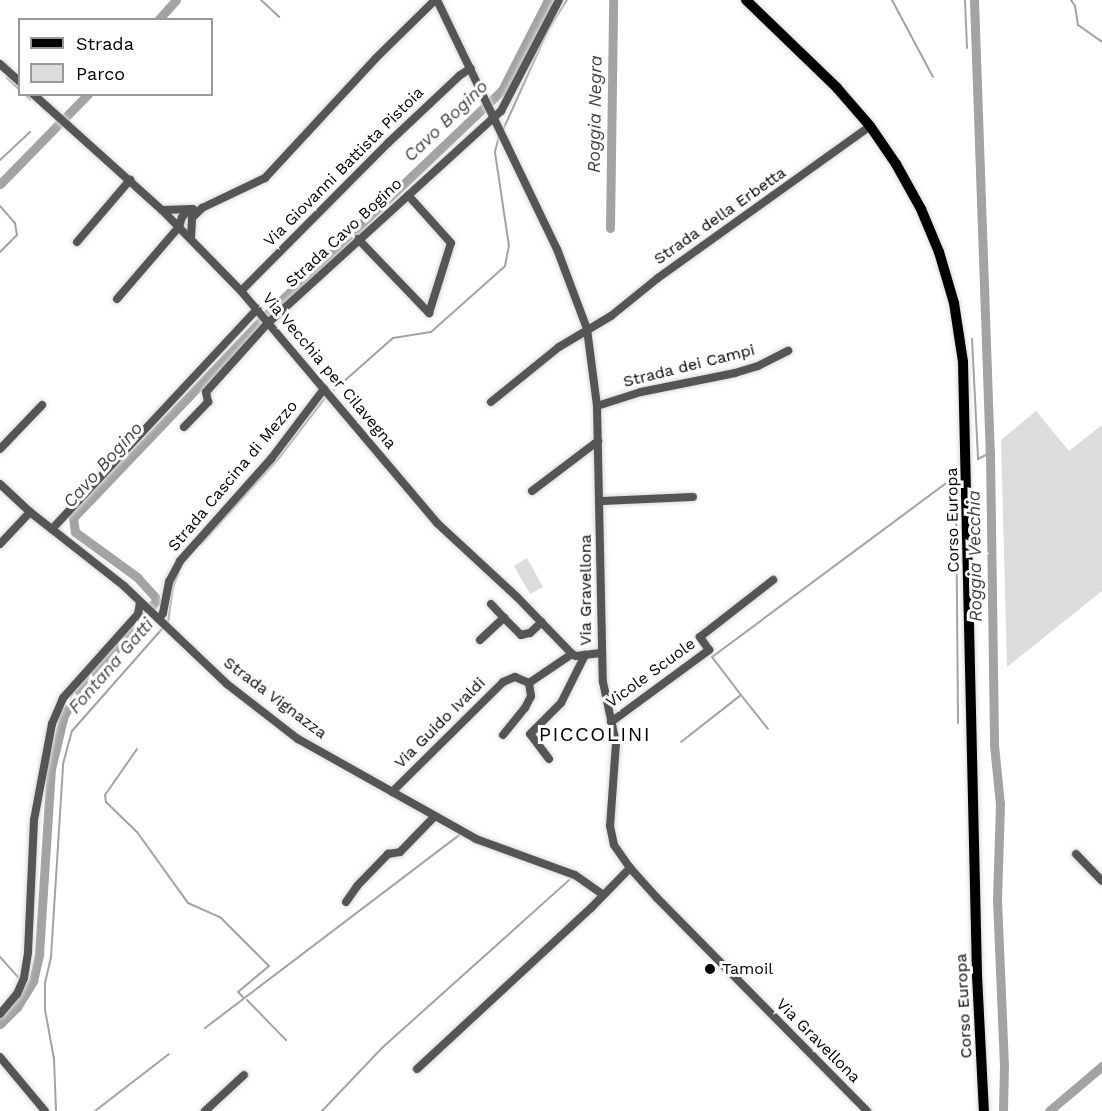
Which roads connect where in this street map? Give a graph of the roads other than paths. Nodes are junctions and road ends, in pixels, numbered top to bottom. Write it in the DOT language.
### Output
graph roads {
  1 [pos="436,0"];
  2 [pos="559,0"];
  3 [pos="746,0"];
  4 [pos="0,64"];
  5 [pos="471,68"];
  6 [pos="18,80"];
  7 [pos="35,96"];
  8 [pos="493,114"];
  9 [pos="870,126"];
  10 [pos="130,180"];
  11 [pos="408,195"];
  12 [pos="202,208"];
  13 [pos="190,209"];
  14 [pos="162,210"];
  15 [pos="179,227"];
  16 [pos="191,239"];
  17 [pos="358,239"];
  18 [pos="77,242"];
  19 [pos="241,291"];
  20 [pos="117,298"];
  21 [pos="257,309"];
  22 [pos="268,323"];
  23 [pos="587,329"];
  24 [pos="788,351"];
  25 [pos="324,389"];
  26 [pos="491,402"];
  27 [pos="42,405"];
  28 [pos="597,406"];
  29 [pos="184,427"];
  30 [pos="598,441"];
  31 [pos="0,449"];
  32 [pos="0,484"];
  33 [pos="532,491"];
  34 [pos="693,497"];
  35 [pos="601,501"];
  36 [pos="30,512"];
  37 [pos="52,529"];
  38 [pos="0,544"];
  39 [pos="773,580"];
  40 [pos="491,604"];
  41 [pos="155,616"];
  42 [pos="504,618"];
  43 [pos="542,622"];
  44 [pos="480,640"];
  45 [pos="601,653"];
  46 [pos="572,654"];
  47 [pos="585,656"];
  48 [pos="529,683"];
  49 [pos="611,722"];
  50 [pos="503,735"];
  51 [pos="549,759"];
  52 [pos="393,792"];
  53 [pos="435,816"];
  54 [pos="1076,854"];
  55 [pos="630,868"];
  56 [pos="1102,881"];
  57 [pos="602,894"];
  58 [pos="346,902"];
  59 [pos="0,1014"];
  60 [pos="0,1057"];
  61 [pos="417,1069"];
  62 [pos="244,1075"];
  63 [pos="45,1111"];
  64 [pos="205,1111"];
  65 [pos="867,1111"];
  66 [pos="984,1111"];
  1 -- 5 [label="street, Via Gravellona"];
  1 -- 12 [label="street"];
  2 -- 8 [label="street, Strada Cavo Bogino"];
  3 -- 9 [label="main road, Corso Europa"];
  4 -- 6 [label="street"];
  5 -- 8 [label="street, Via Gravellona"];
  5 -- 19 [label="street, Via Giovanni Battista Pistoia"];
  7 -- 10 [label="street, Via Vecchia per Cilavegna"];
  8 -- 11 [label="street, Strada Cavo Bogino"];
  8 -- 23 [label="street, Via Gravellona"];
  9 -- 23 [label="street, Strada della Erbetta"];
  9 -- 66 [label="main road, Corso Europa"];
  10 -- 14 [label="street, Via Vecchia per Cilavegna"];
  10 -- 18 [label="street"];
  11 -- 17 [label="street, Strada Cavo Bogino"];
  11 -- 17 [label="street"];
  12 -- 13 [label="street"];
  12 -- 16 [label="street"];
  13 -- 14 [label="street"];
  13 -- 15 [label="street"];
  14 -- 15 [label="street, Via Vecchia per Cilavegna"];
  15 -- 16 [label="street, Via Vecchia per Cilavegna"];
  15 -- 20 [label="street"];
  16 -- 19 [label="street, Via Vecchia per Cilavegna"];
  17 -- 22 [label="street, Strada Cavo Bogino"];
  19 -- 21 [label="street, Via Vecchia per Cilavegna"];
  21 -- 22 [label="street, Via Vecchia per Cilavegna"];
  21 -- 37 [label="street"];
  22 -- 25 [label="street, Via Vecchia per Cilavegna"];
  22 -- 29 [label="street, Strada Cavo Bogino"];
  23 -- 26 [label="street, Strada della Erbetta"];
  23 -- 28 [label="street, Via Gravellona"];
  24 -- 28 [label="street, Strada dei Campi"];
  25 -- 41 [label="street, Strada Cascina di Mezzo"];
  25 -- 43 [label="street, Via Vecchia per Cilavegna"];
  27 -- 31 [label="street"];
  28 -- 30 [label="street, Via Gravellona"];
  30 -- 33 [label="street"];
  30 -- 35 [label="street, Via Gravellona"];
  32 -- 36 [label="street, Strada Vignazza"];
  34 -- 35 [label="street"];
  35 -- 45 [label="street, Via Gravellona"];
  36 -- 37 [label="street, Strada Vignazza"];
  36 -- 38 [label="street"];
  37 -- 41 [label="street, Strada Vignazza"];
  39 -- 49 [label="street, Vicole Scuole"];
  40 -- 42 [label="street"];
  41 -- 52 [label="street, Strada Vignazza"];
  41 -- 59 [label="street, Strada Cascina di Mezzo"];
  42 -- 43 [label="street"];
  42 -- 44 [label="street"];
  43 -- 46 [label="street, Via Vecchia per Cilavegna"];
  45 -- 47 [label="street"];
  45 -- 49 [label="street, Via Gravellona"];
  46 -- 47 [label="street"];
  46 -- 48 [label="street"];
  47 -- 51 [label="street"];
  48 -- 50 [label="street"];
  48 -- 52 [label="street, Via Guido Ivaldi"];
  49 -- 55 [label="street, Via Gravellona"];
  52 -- 53 [label="street, Strada Vignazza"];
  53 -- 57 [label="street, Strada Vignazza"];
  53 -- 58 [label="street"];
  54 -- 56 [label="street"];
  55 -- 57 [label="street"];
  55 -- 65 [label="street, Via Gravellona"];
  57 -- 61 [label="street"];
  60 -- 63 [label="street"];
  62 -- 64 [label="street"];
}
